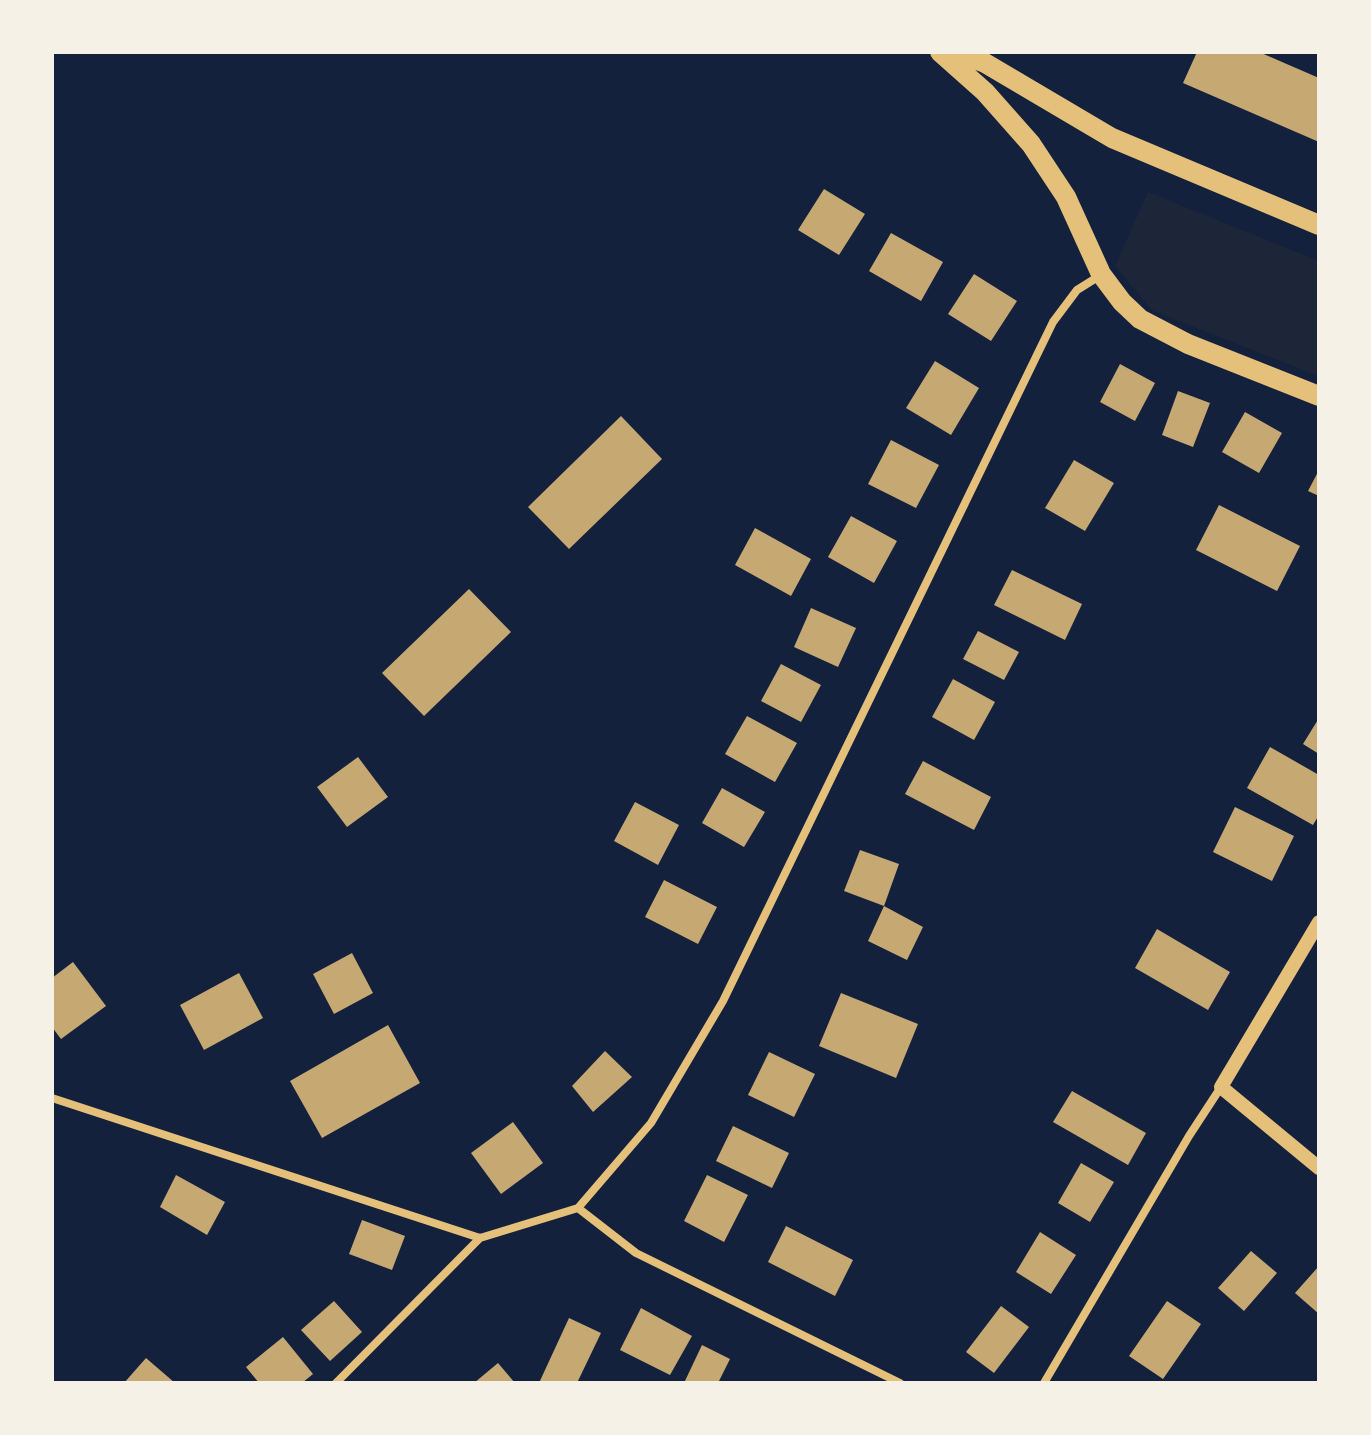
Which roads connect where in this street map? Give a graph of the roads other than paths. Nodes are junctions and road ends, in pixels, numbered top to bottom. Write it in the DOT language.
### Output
graph roads {
  1 [pos="940,52"];
  2 [pos="956,52"];
  3 [pos="1319,225"];
  4 [pos="1101,274"];
  5 [pos="1319,396"];
  6 [pos="1319,922"];
  7 [pos="1221,1087"];
  8 [pos="52,1098"];
  9 [pos="1319,1168"];
  10 [pos="578,1208"];
  11 [pos="480,1238"];
  12 [pos="336,1383"];
  13 [pos="900,1383"];
  14 [pos="1044,1383"];
  1 -- 4 [label="main road"];
  2 -- 3 [label="main road"];
  4 -- 5 [label="main road"];
  4 -- 10 [label="street"];
  6 -- 7 [label="street"];
  7 -- 9 [label="street"];
  7 -- 14 [label="street"];
  8 -- 11 [label="street"];
  10 -- 11 [label="street"];
  10 -- 13 [label="street"];
  11 -- 12 [label="street"];
}
